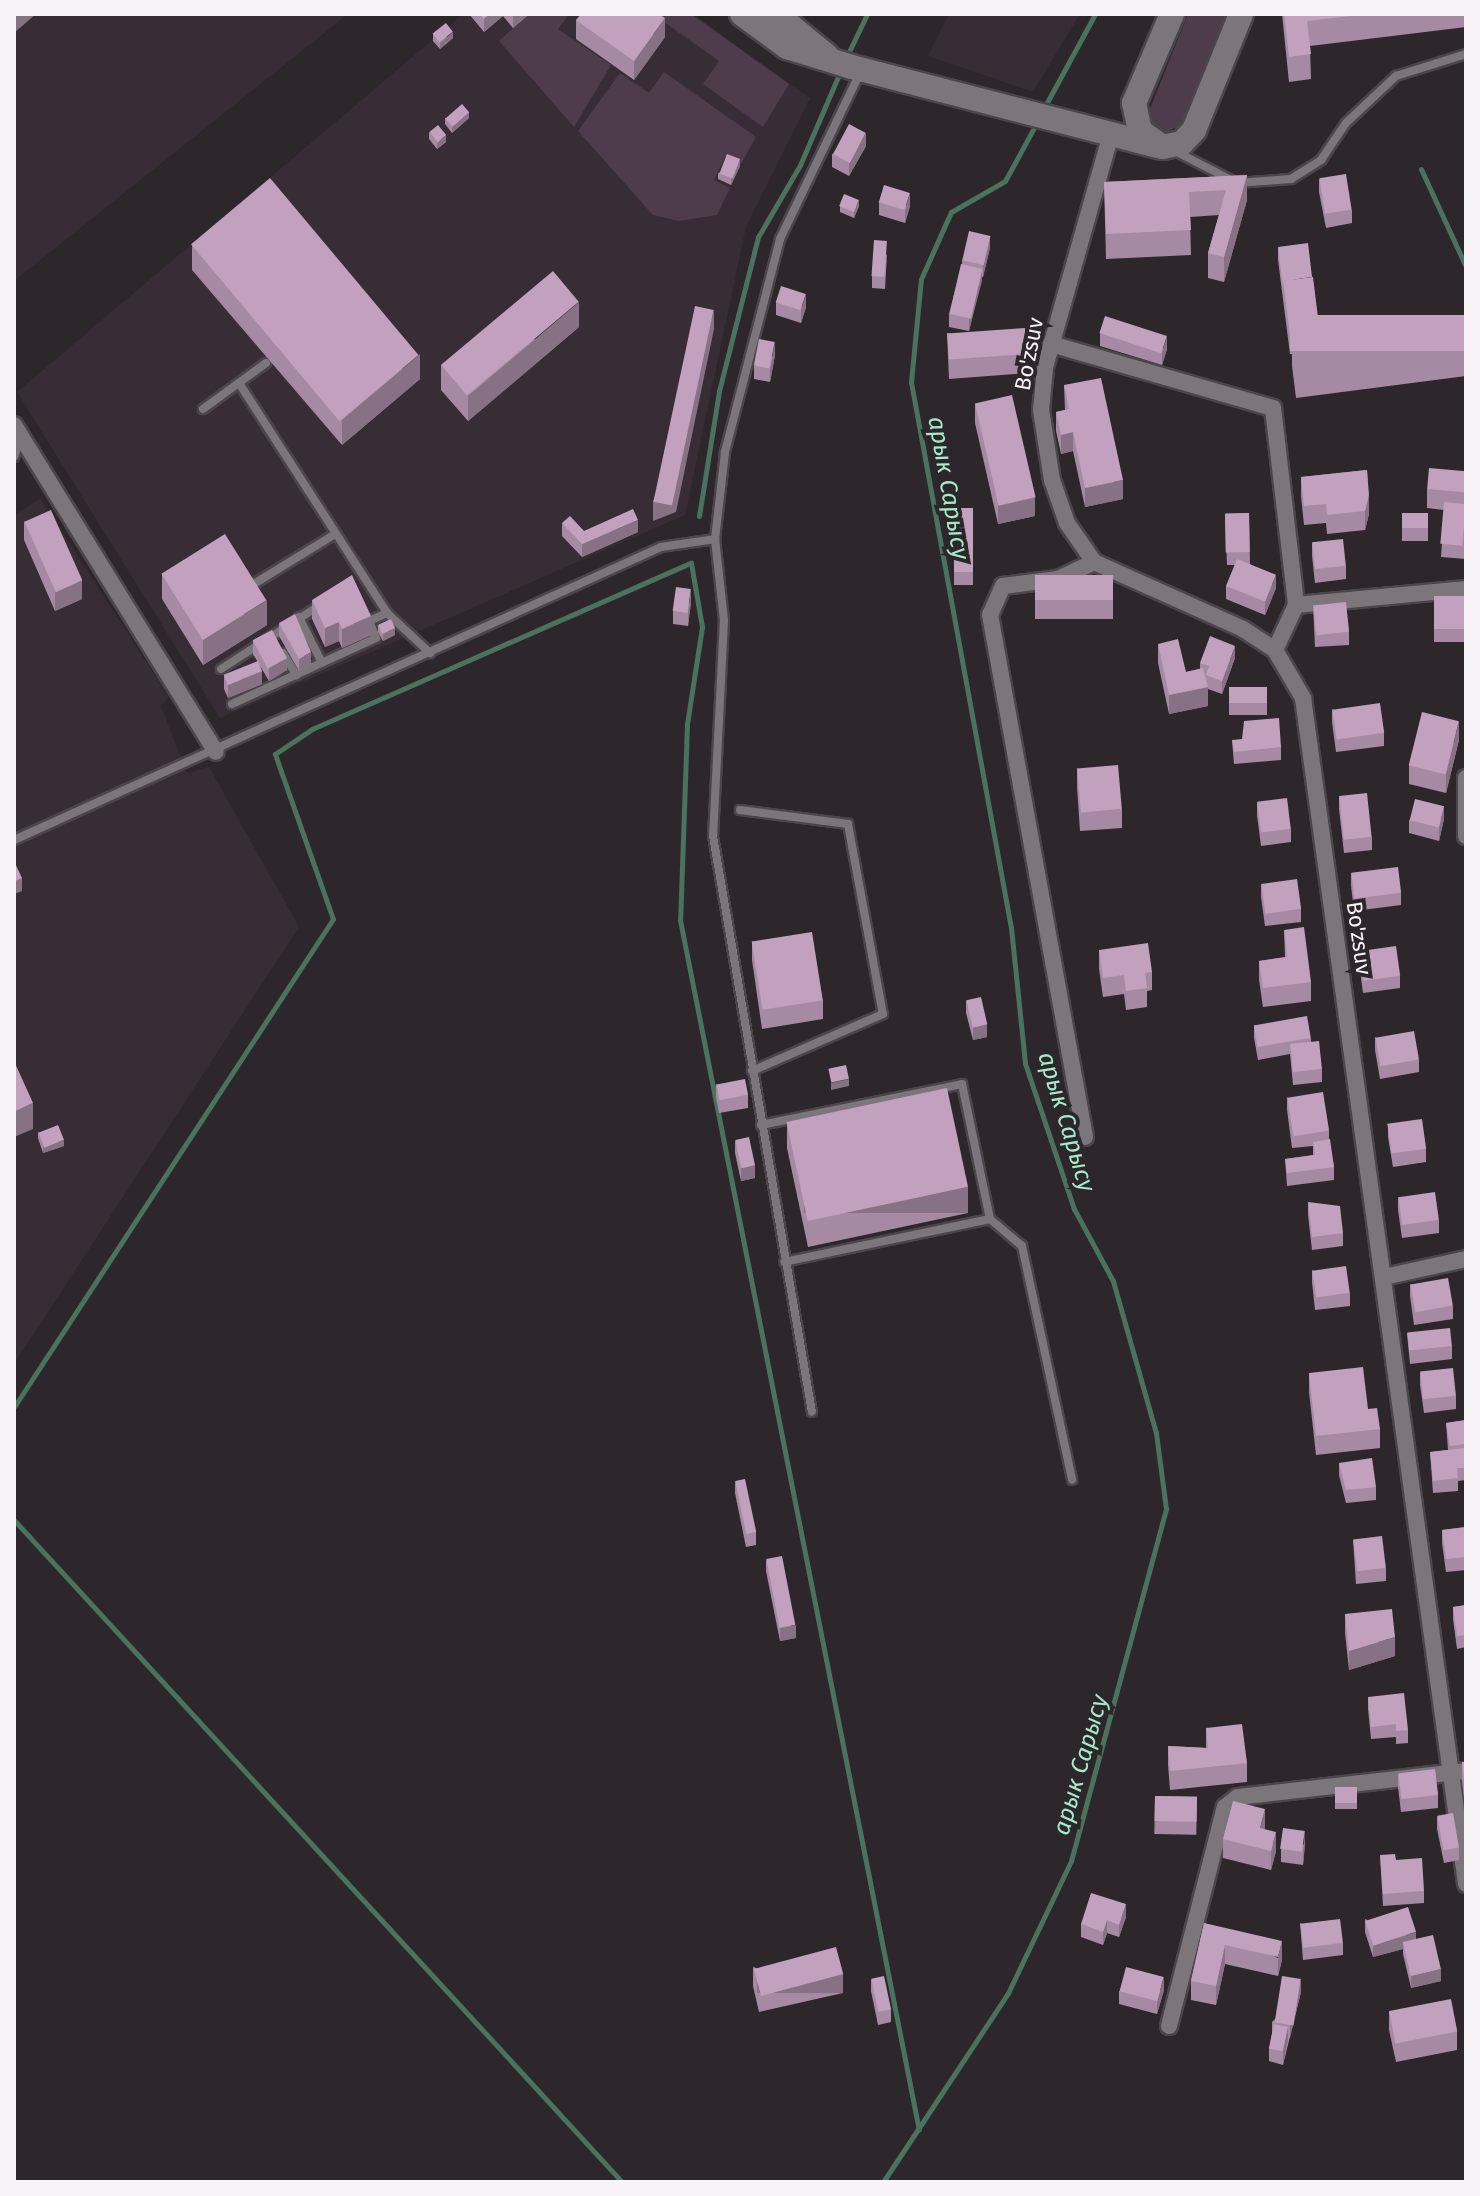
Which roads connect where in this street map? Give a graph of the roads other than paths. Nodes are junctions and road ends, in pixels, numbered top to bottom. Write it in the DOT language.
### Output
graph roads {
  1 [pos="742,14"];
  2 [pos="776,14"];
  3 [pos="1172,14"];
  4 [pos="1241,14"];
  5 [pos="1258,14"];
  6 [pos="1228,49"];
  7 [pos="1466,54"];
  8 [pos="844,64"];
  9 [pos="1134,103"];
  10 [pos="1077,125"];
  11 [pos="1111,134"];
  12 [pos="1163,147"];
  13 [pos="1051,344"];
  14 [pos="266,363"];
  15 [pos="239,383"];
  16 [pos="203,409"];
  17 [pos="18,431"];
  18 [pos="14,457"];
  19 [pos="335,534"];
  20 [pos="715,539"];
  21 [pos="1094,562"];
  22 [pos="365,581"];
  23 [pos="257,582"];
  24 [pos="353,588"];
  25 [pos="1466,589"];
  26 [pos="329,601"];
  27 [pos="1296,605"];
  28 [pos="387,613"];
  29 [pos="299,617"];
  30 [pos="272,635"];
  31 [pos="1275,650"];
  32 [pos="430,653"];
  33 [pos="322,663"];
  34 [pos="221,669"];
  35 [pos="296,675"];
  36 [pos="232,704"];
  37 [pos="216,752"];
  38 [pos="1466,778"];
  39 [pos="740,810"];
  40 [pos="1466,836"];
  41 [pos="14,840"];
  42 [pos="752,1071"];
  43 [pos="761,1125"];
  44 [pos="1085,1137"];
  45 [pos="990,1219"];
  46 [pos="1466,1259"];
  47 [pos="784,1262"];
  48 [pos="1384,1277"];
  49 [pos="812,1412"];
  50 [pos="1072,1480"];
  51 [pos="1458,1772"];
  52 [pos="1466,1884"];
  53 [pos="1169,2026"];
  1 -- 8 [label="main road"];
  2 -- 8 [label="main road"];
  3 -- 9 [label="main road"];
  4 -- 6 [label="main road"];
  5 -- 6 [label="main road"];
  6 -- 12 [label="main road"];
  7 -- 12 [label="lane"];
  8 -- 10 [label="main road"];
  8 -- 20 [label="lane"];
  9 -- 10 [label="main road"];
  9 -- 12 [label="main road"];
  10 -- 11 [label="main road"];
  11 -- 12 [label="main road"];
  11 -- 13 [label="street, Bo'zsuv"];
  13 -- 21 [label="street, Bo'zsuv"];
  13 -- 27 [label="street"];
  14 -- 15 [label="lane"];
  15 -- 16 [label="lane"];
  15 -- 19 [label="lane"];
  17 -- 18 [label="lane"];
  17 -- 37 [label="street"];
  19 -- 22 [label="lane"];
  19 -- 23 [label="lane"];
  20 -- 32 [label="lane"];
  20 -- 42 [label="lane"];
  21 -- 31 [label="street, Bo'zsuv"];
  21 -- 44 [label="street"];
  22 -- 24 [label="lane"];
  22 -- 28 [label="lane"];
  25 -- 27 [label="street"];
  26 -- 29 [label="lane"];
  27 -- 31 [label="street"];
  28 -- 32 [label="lane"];
  28 -- 33 [label="lane"];
  29 -- 30 [label="lane"];
  29 -- 33 [label="lane"];
  30 -- 34 [label="lane"];
  30 -- 35 [label="lane"];
  31 -- 48 [label="street, Bo'zsuv"];
  32 -- 37 [label="lane"];
  33 -- 35 [label="lane"];
  35 -- 36 [label="lane"];
  37 -- 41 [label="lane"];
  38 -- 40 [label="street"];
  39 -- 42 [label="lane"];
  42 -- 43 [label="lane"];
  43 -- 45 [label="lane"];
  43 -- 47 [label="lane"];
  45 -- 47 [label="lane"];
  45 -- 50 [label="lane"];
  46 -- 48 [label="street"];
  47 -- 49 [label="lane"];
  48 -- 51 [label="street, Bo'zsuv"];
  51 -- 52 [label="street, Bo'zsuv"];
  51 -- 53 [label="street"];
}
